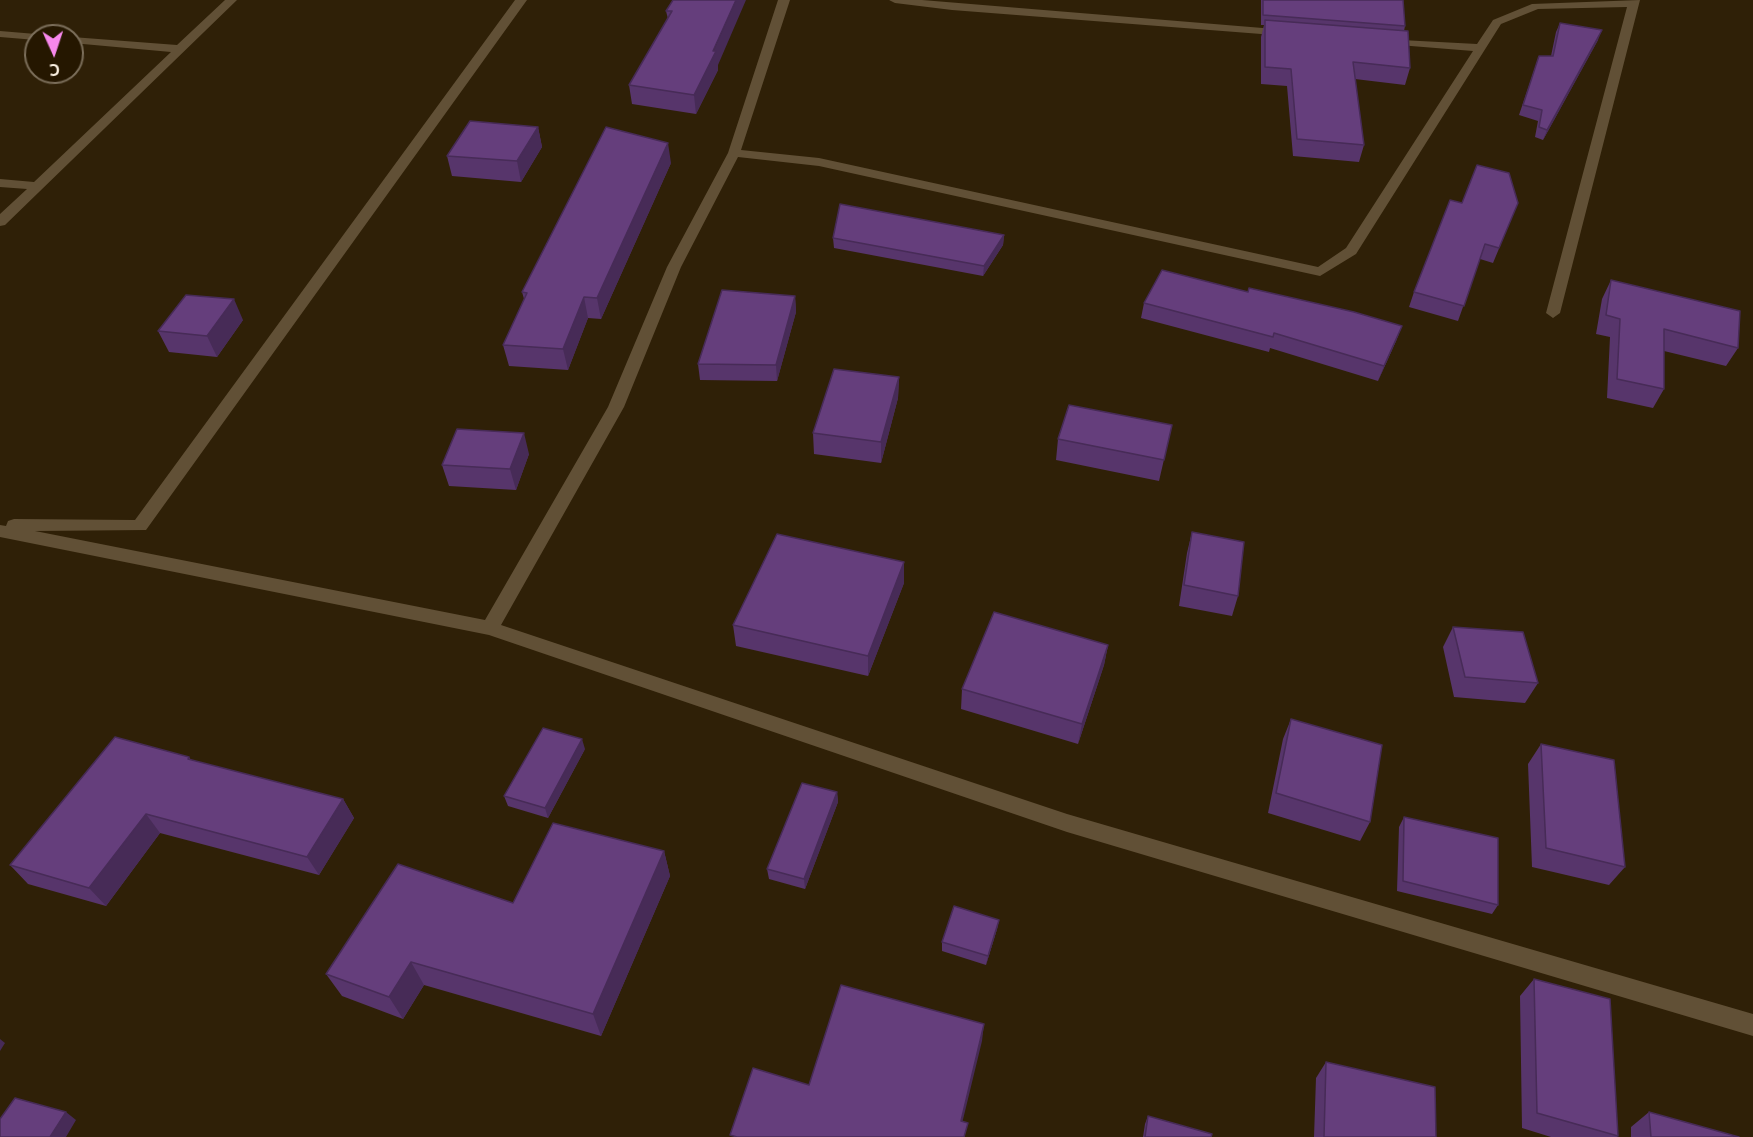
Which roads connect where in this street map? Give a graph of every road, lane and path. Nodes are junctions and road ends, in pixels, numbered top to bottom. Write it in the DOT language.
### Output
graph roads {
  1 [pos="231,0"];
  2 [pos="521,0"];
  3 [pos="784,0"];
  4 [pos="895,0"];
  5 [pos="1634,2"];
  6 [pos="0,34"];
  7 [pos="1304,34"];
  8 [pos="24,36"];
  9 [pos="1374,40"];
  10 [pos="84,41"];
  11 [pos="1480,48"];
  12 [pos="181,49"];
  13 [pos="734,153"];
  14 [pos="0,183"];
  15 [pos="38,186"];
  16 [pos="0,222"];
  17 [pos="1553,313"];
  18 [pos="0,525"];
  19 [pos="0,531"];
  20 [pos="490,628"];
  21 [pos="1753,1025"];
  1 -- 12 [label="street"];
  2 -- 18 [label="street"];
  3 -- 13 [label="street"];
  4 -- 7 [label="street"];
  5 -- 11 [label="street"];
  5 -- 17 [label="street"];
  6 -- 8 [label="street"];
  9 -- 11 [label="street"];
  10 -- 12 [label="street"];
  11 -- 13 [label="street"];
  12 -- 15 [label="street"];
  13 -- 20 [label="street"];
  14 -- 15 [label="street"];
  15 -- 16 [label="street"];
  19 -- 20 [label="street"];
  20 -- 21 [label="street"];
}
